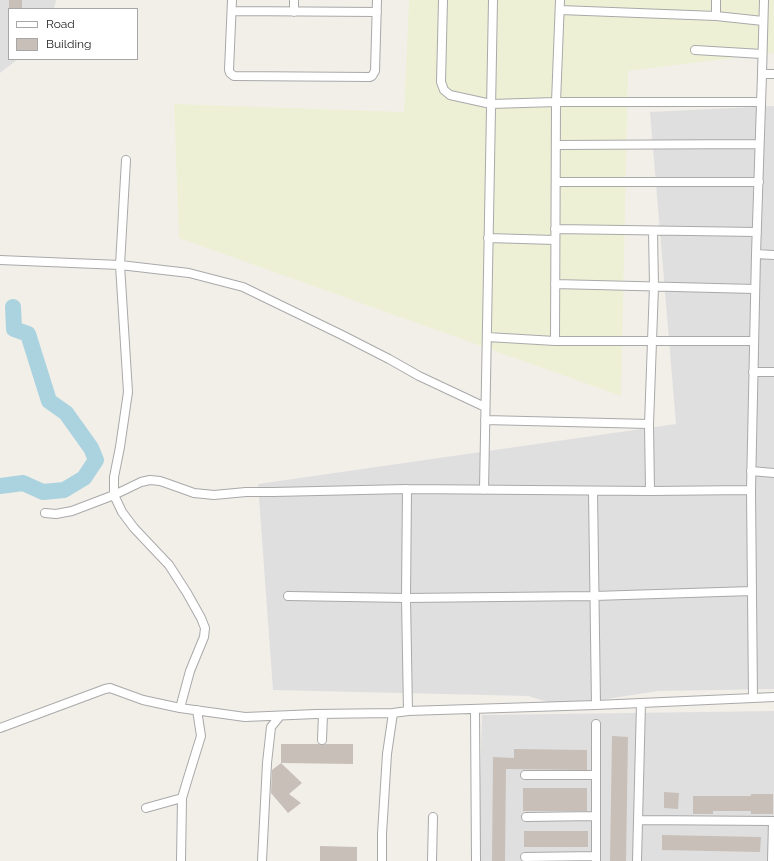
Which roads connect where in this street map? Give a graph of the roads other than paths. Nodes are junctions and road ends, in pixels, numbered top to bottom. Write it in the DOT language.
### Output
graph roads {
  1 [pos="232,0"];
  2 [pos="294,0"];
  3 [pos="377,0"];
  4 [pos="443,0"];
  5 [pos="493,0"];
  6 [pos="560,0"];
  7 [pos="716,0"];
  8 [pos="764,0"];
  9 [pos="560,10"];
  10 [pos="232,11"];
  11 [pos="294,12"];
  12 [pos="377,12"];
  13 [pos="716,16"];
  14 [pos="763,21"];
  15 [pos="695,50"];
  16 [pos="762,54"];
  17 [pos="762,74"];
  18 [pos="774,74"];
  19 [pos="556,102"];
  20 [pos="761,102"];
  21 [pos="491,104"];
  22 [pos="759,144"];
  23 [pos="556,145"];
  24 [pos="126,160"];
  25 [pos="556,182"];
  26 [pos="758,182"];
  27 [pos="555,229"];
  28 [pos="653,231"];
  29 [pos="757,232"];
  30 [pos="488,238"];
  31 [pos="555,240"];
  32 [pos="756,254"];
  33 [pos="774,255"];
  34 [pos="0,260"];
  35 [pos="120,266"];
  36 [pos="555,284"];
  37 [pos="654,286"];
  38 [pos="755,289"];
  39 [pos="487,337"];
  40 [pos="555,341"];
  41 [pos="652,341"];
  42 [pos="754,341"];
  43 [pos="753,372"];
  44 [pos="774,372"];
  45 [pos="485,407"];
  46 [pos="485,420"];
  47 [pos="649,424"];
  48 [pos="751,471"];
  49 [pos="774,473"];
  50 [pos="407,489"];
  51 [pos="484,490"];
  52 [pos="751,490"];
  53 [pos="593,491"];
  54 [pos="650,491"];
  55 [pos="114,496"];
  56 [pos="45,513"];
  57 [pos="752,591"];
  58 [pos="288,596"];
  59 [pos="594,596"];
  60 [pos="406,598"];
  61 [pos="774,697"];
  62 [pos="753,698"];
  63 [pos="641,703"];
  64 [pos="596,705"];
  65 [pos="180,708"];
  66 [pos="475,709"];
  67 [pos="197,710"];
  68 [pos="408,711"];
  69 [pos="393,713"];
  70 [pos="323,714"];
  71 [pos="280,716"];
  72 [pos="596,724"];
  73 [pos="0,728"];
  74 [pos="322,740"];
  75 [pos="525,775"];
  76 [pos="596,775"];
  77 [pos="182,798"];
  78 [pos="146,808"];
  79 [pos="596,816"];
  80 [pos="433,817"];
  81 [pos="526,817"];
  82 [pos="638,820"];
  83 [pos="774,822"];
  84 [pos="525,857"];
  85 [pos="596,859"];
  86 [pos="181,861"];
  87 [pos="262,861"];
  88 [pos="382,861"];
  89 [pos="432,861"];
  90 [pos="476,861"];
  91 [pos="638,861"];
  92 [pos="772,861"];
  1 -- 10 [label="street"];
  2 -- 11 [label="street"];
  3 -- 12 [label="street"];
  4 -- 21 [label="street"];
  5 -- 21 [label="street"];
  6 -- 9 [label="street"];
  7 -- 13 [label="street"];
  8 -- 14 [label="street"];
  9 -- 13 [label="street"];
  9 -- 19 [label="street"];
  10 -- 11 [label="street"];
  10 -- 12 [label="street"];
  11 -- 12 [label="street"];
  13 -- 14 [label="street"];
  14 -- 16 [label="street"];
  15 -- 16 [label="street"];
  16 -- 17 [label="street"];
  17 -- 18 [label="street"];
  17 -- 20 [label="street"];
  19 -- 20 [label="street"];
  19 -- 21 [label="street"];
  19 -- 23 [label="street"];
  20 -- 22 [label="street"];
  21 -- 30 [label="street"];
  22 -- 23 [label="street"];
  22 -- 26 [label="street"];
  23 -- 25 [label="street"];
  24 -- 35 [label="street"];
  25 -- 26 [label="street"];
  25 -- 27 [label="street"];
  26 -- 29 [label="street"];
  27 -- 28 [label="street"];
  27 -- 31 [label="street"];
  28 -- 29 [label="street"];
  28 -- 37 [label="street"];
  29 -- 32 [label="street"];
  30 -- 31 [label="street"];
  30 -- 39 [label="street"];
  31 -- 36 [label="street"];
  32 -- 33 [label="street"];
  32 -- 38 [label="street"];
  34 -- 35 [label="street"];
  35 -- 45 [label="street"];
  35 -- 55 [label="street"];
  36 -- 37 [label="street"];
  36 -- 40 [label="street"];
  37 -- 38 [label="street"];
  37 -- 41 [label="street"];
  38 -- 42 [label="street"];
  39 -- 40 [label="street"];
  39 -- 45 [label="street"];
  40 -- 41 [label="street"];
  41 -- 42 [label="street"];
  41 -- 47 [label="street"];
  42 -- 43 [label="street"];
  43 -- 44 [label="street"];
  43 -- 48 [label="street"];
  45 -- 46 [label="street"];
  46 -- 47 [label="street"];
  46 -- 51 [label="street"];
  47 -- 54 [label="street"];
  48 -- 49 [label="street"];
  48 -- 52 [label="street"];
  50 -- 51 [label="street"];
  50 -- 55 [label="street"];
  50 -- 60 [label="street"];
  51 -- 53 [label="street"];
  52 -- 54 [label="street"];
  52 -- 57 [label="street"];
  53 -- 54 [label="street"];
  53 -- 59 [label="street"];
  55 -- 56 [label="street"];
  55 -- 65 [label="street"];
  57 -- 59 [label="street"];
  57 -- 62 [label="street"];
  58 -- 60 [label="street"];
  59 -- 60 [label="street"];
  59 -- 64 [label="street"];
  60 -- 68 [label="street"];
  61 -- 62 [label="street"];
  62 -- 63 [label="street"];
  63 -- 64 [label="street"];
  63 -- 82 [label="street"];
  64 -- 66 [label="street"];
  65 -- 67 [label="street"];
  65 -- 73 [label="street"];
  66 -- 68 [label="street"];
  66 -- 90 [label="street"];
  67 -- 71 [label="street"];
  67 -- 77 [label="street"];
  68 -- 69 [label="street"];
  69 -- 70 [label="street"];
  69 -- 88 [label="street"];
  70 -- 71 [label="street"];
  70 -- 74 [label="street"];
  71 -- 87 [label="street"];
  72 -- 76 [label="street"];
  75 -- 76 [label="street"];
  76 -- 79 [label="street"];
  77 -- 78 [label="street"];
  77 -- 86 [label="street"];
  79 -- 81 [label="street"];
  79 -- 85 [label="street"];
  80 -- 89 [label="street"];
  82 -- 83 [label="street"];
  82 -- 91 [label="street"];
  83 -- 92 [label="street"];
  84 -- 85 [label="street"];
}
